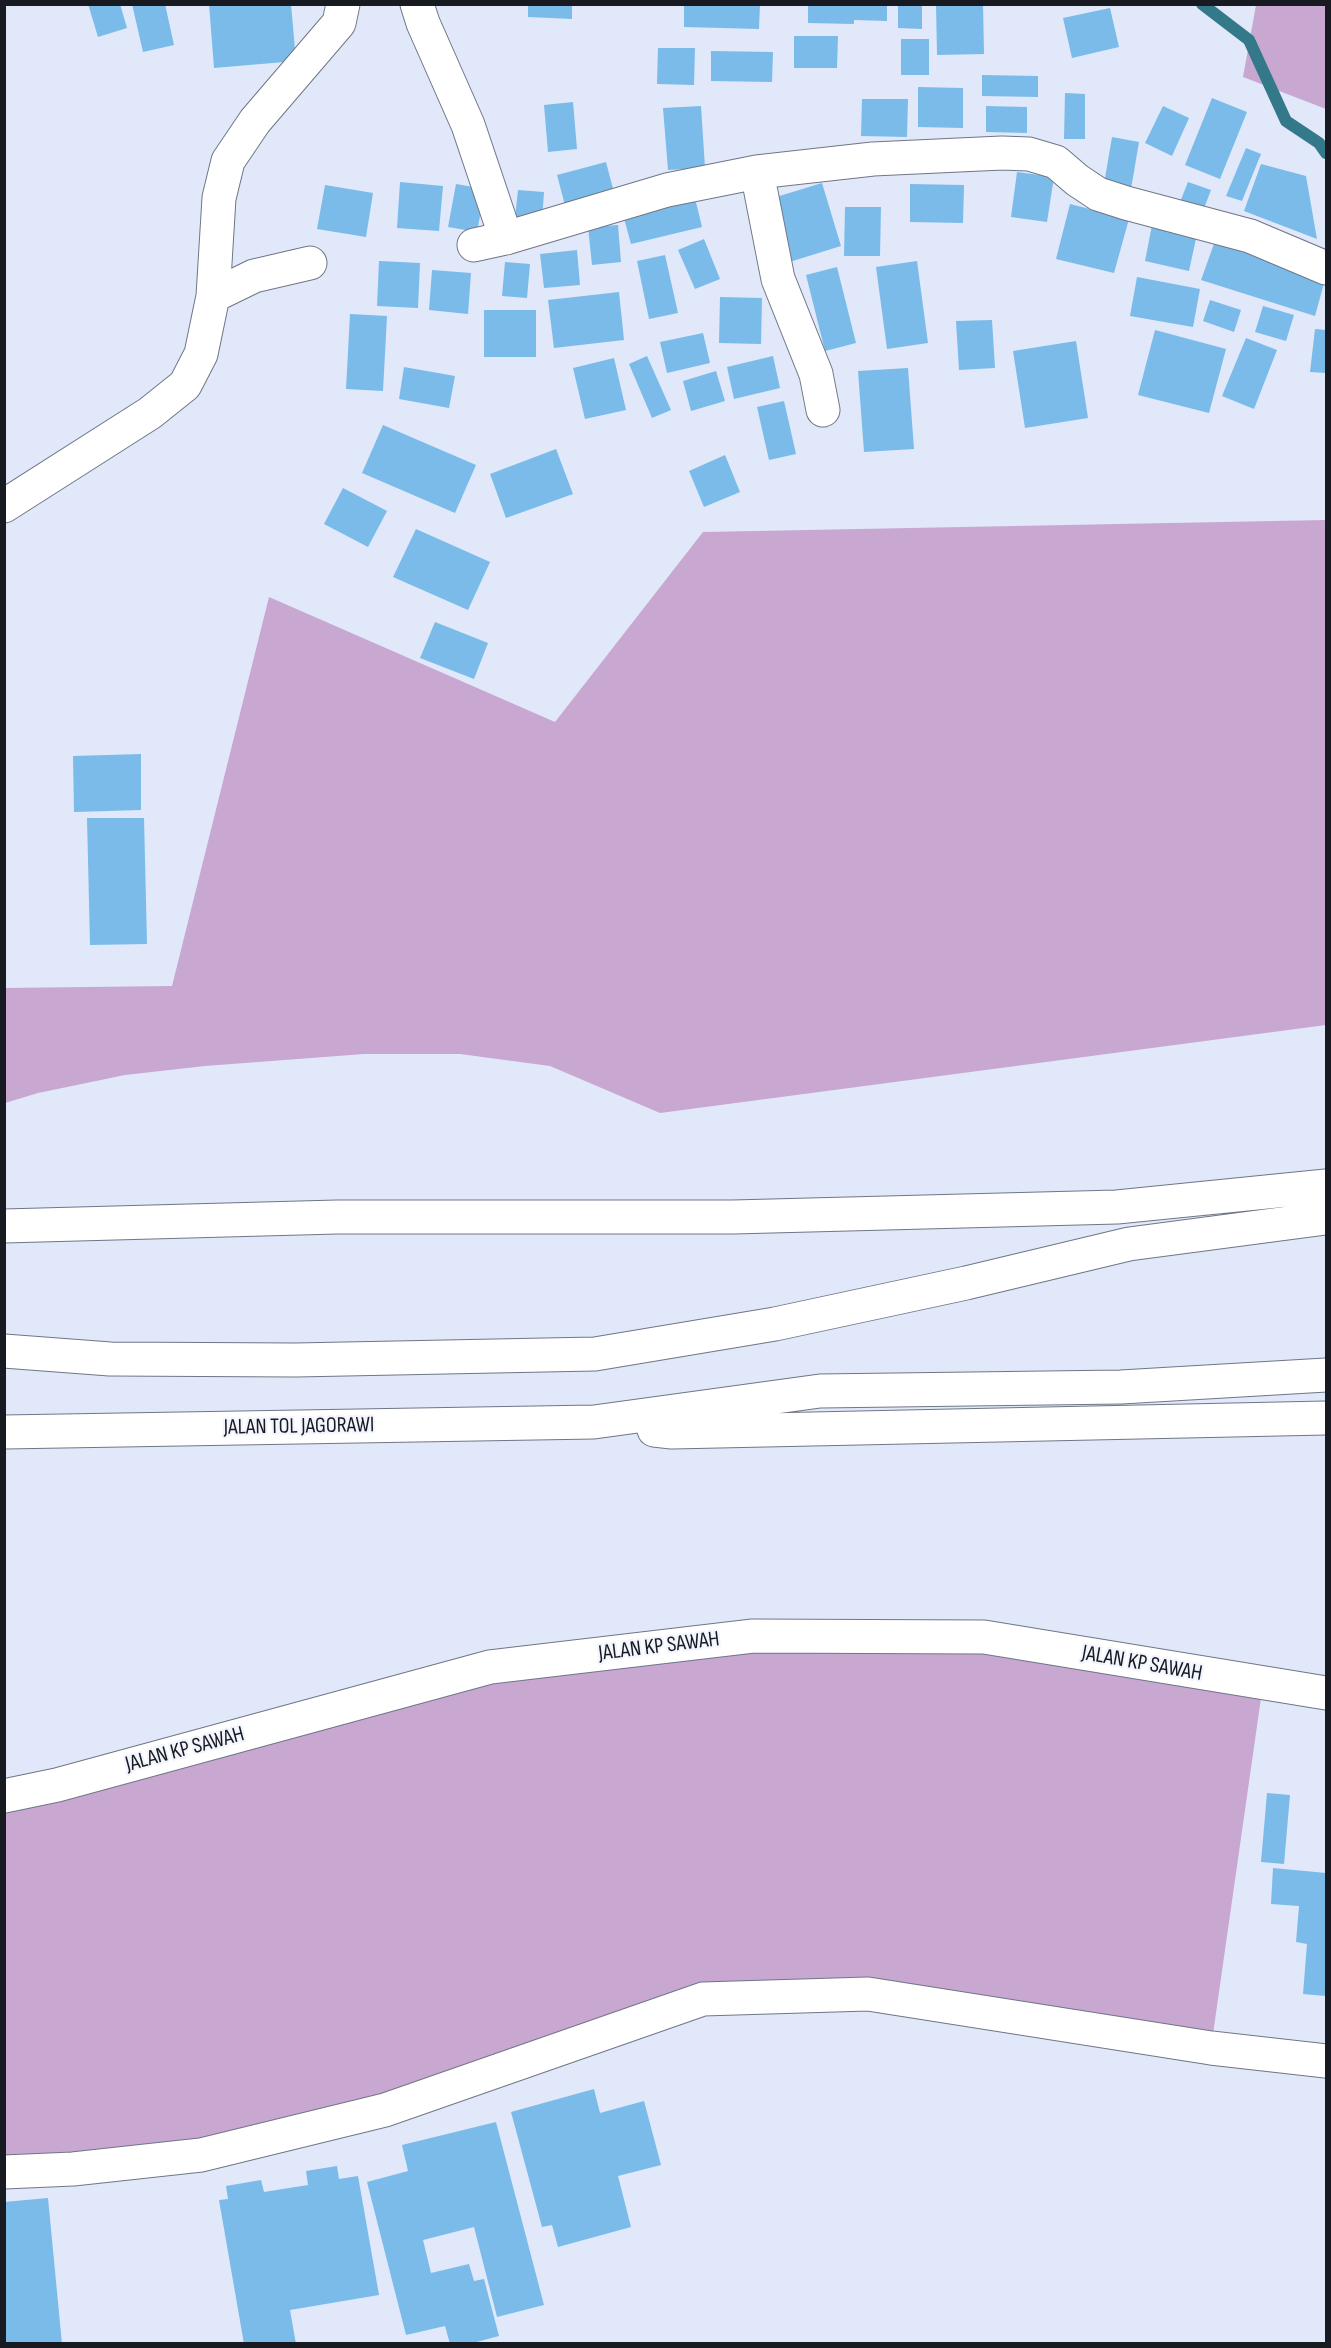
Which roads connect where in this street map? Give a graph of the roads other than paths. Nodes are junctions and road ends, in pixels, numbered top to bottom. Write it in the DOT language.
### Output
graph roads {
  1 [pos="343,4"];
  2 [pos="417,4"];
  3 [pos="757,172"];
  4 [pos="506,238"];
  5 [pos="474,245"];
  6 [pos="310,263"];
  7 [pos="1326,268"];
  8 [pos="213,296"];
  9 [pos="823,410"];
  10 [pos="4,506"];
  11 [pos="1326,1186"];
  12 [pos="1326,1218"];
  13 [pos="4,1226"];
  14 [pos="4,1351"];
  15 [pos="1326,1375"];
  16 [pos="1326,1418"];
  17 [pos="594,1422"];
  18 [pos="4,1432"];
  19 [pos="1326,1693"];
  20 [pos="4,1796"];
  21 [pos="1326,2061"];
  22 [pos="4,2172"];
  1 -- 8 [label="main road"];
  2 -- 4 [label="main road"];
  3 -- 4 [label="main road"];
  3 -- 7 [label="main road"];
  3 -- 9 [label="main road"];
  4 -- 5 [label="main road"];
  6 -- 8 [label="main road"];
  8 -- 10 [label="main road"];
  11 -- 13 [label="main road"];
  12 -- 14 [label="main road"];
  15 -- 17 [label="main road"];
  16 -- 17 [label="main road"];
  17 -- 18 [label="main road, JALAN TOL JAGORAWI"];
  19 -- 20 [label="main road, JALAN KP SAWAH"];
  21 -- 22 [label="main road"];
}
